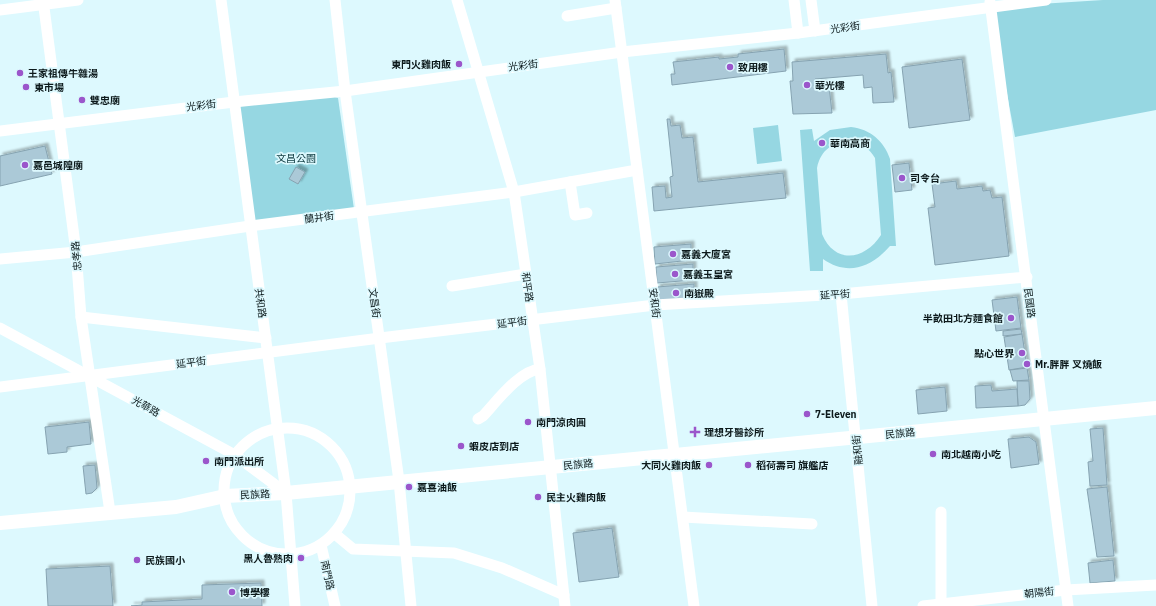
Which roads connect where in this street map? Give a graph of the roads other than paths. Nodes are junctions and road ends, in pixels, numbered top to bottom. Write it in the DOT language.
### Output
graph roads {
  1 [pos="78,0"];
  2 [pos="221,0"];
  3 [pos="335,0"];
  4 [pos="457,0"];
  5 [pos="794,0"];
  6 [pos="812,0"];
  7 [pos="1046,0"];
  8 [pos="44,2"];
  9 [pos="616,4"];
  10 [pos="991,4"];
  11 [pos="0,10"];
  12 [pos="567,16"];
  13 [pos="815,31"];
  14 [pos="798,33"];
  15 [pos="622,52"];
  16 [pos="479,71"];
  17 [pos="345,91"];
  18 [pos="234,102"];
  19 [pos="60,122"];
  20 [pos="0,131"];
  21 [pos="637,170"];
  22 [pos="570,182"];
  23 [pos="514,192"];
  24 [pos="362,211"];
  25 [pos="587,214"];
  26 [pos="250,226"];
  27 [pos="76,252"];
  28 [pos="0,259"];
  29 [pos="526,274"];
  30 [pos="1026,277"];
  31 [pos="452,286"];
  32 [pos="841,294"];
  33 [pos="655,305"];
  34 [pos="81,317"];
  35 [pos="533,320"];
  36 [pos="0,328"];
  37 [pos="266,338"];
  38 [pos="380,338"];
  39 [pos="268,352"];
  40 [pos="540,369"];
  41 [pos="89,374"];
  42 [pos="0,387"];
  43 [pos="1156,408"];
  44 [pos="478,419"];
  45 [pos="1044,419"];
  46 [pos="277,428"];
  47 [pos="856,437"];
  48 [pos="235,455"];
  49 [pos="673,455"];
  50 [pos="549,467"];
  51 [pos="399,481"];
  52 [pos="350,486"];
  53 [pos="286,492"];
  54 [pos="224,496"];
  55 [pos="110,512"];
  56 [pos="940,512"];
  57 [pos="683,517"];
  58 [pos="0,523"];
  59 [pos="812,524"];
  60 [pos="335,534"];
  61 [pos="321,545"];
  62 [pos="405,551"];
  63 [pos="290,554"];
  64 [pos="1156,584"];
  65 [pos="1066,590"];
  66 [pos="564,601"];
  67 [pos="1003,601"];
  68 [pos="941,603"];
  69 [pos="295,606"];
  70 [pos="335,606"];
  71 [pos="411,606"];
  72 [pos="694,606"];
  73 [pos="872,606"];
  74 [pos="923,606"];
  75 [pos="1068,606"];
  1 -- 8 [label="street"];
  2 -- 18 [label="street, 共和路"];
  3 -- 17 [label="street, 文昌街"];
  4 -- 16 [label="street, 和平路"];
  5 -- 14 [label="street"];
  6 -- 13 [label="street"];
  7 -- 10 [label="street, 光彩街"];
  8 -- 11 [label="street"];
  8 -- 19 [label="street, 忠孝路"];
  9 -- 12 [label="street"];
  9 -- 15 [label="street, 安和街"];
  10 -- 13 [label="street, 光彩街"];
  10 -- 30 [label="street, 民國路"];
  13 -- 14 [label="street, 光彩街"];
  14 -- 15 [label="street, 光彩街"];
  15 -- 16 [label="street, 光彩街"];
  15 -- 21 [label="street, 安和街"];
  16 -- 17 [label="street, 光彩街"];
  16 -- 23 [label="street, 和平路"];
  17 -- 18 [label="street, 光彩街"];
  17 -- 24 [label="street, 文昌街"];
  18 -- 19 [label="street, 光彩街"];
  18 -- 26 [label="street, 共和路"];
  19 -- 20 [label="street, 光彩街"];
  19 -- 27 [label="street, 忠孝路"];
  21 -- 22 [label="street, 蘭井街"];
  21 -- 33 [label="street, 安和街"];
  22 -- 23 [label="street, 蘭井街"];
  22 -- 25 [label="street"];
  23 -- 24 [label="street, 蘭井街"];
  23 -- 29 [label="street, 和平路"];
  24 -- 26 [label="street, 蘭井街"];
  24 -- 38 [label="street, 文昌街"];
  26 -- 27 [label="street, 蘭井街"];
  26 -- 37 [label="street, 共和路"];
  27 -- 28 [label="street, 蘭井街"];
  27 -- 34 [label="street, 忠孝路"];
  29 -- 31 [label="street"];
  29 -- 35 [label="street, 和平路"];
  30 -- 32 [label="street, 延平街"];
  30 -- 45 [label="street, 民國路"];
  32 -- 33 [label="street, 延平街"];
  32 -- 47 [label="street, 融和街"];
  33 -- 35 [label="street, 延平街"];
  33 -- 49 [label="street, 安和街"];
  34 -- 37 [label="street"];
  34 -- 41 [label="street, 忠孝路"];
  35 -- 38 [label="street, 延平街"];
  35 -- 40 [label="street, 和平路"];
  36 -- 41 [label="street, 光華路"];
  37 -- 39 [label="street, 共和路"];
  38 -- 39 [label="street, 延平街"];
  38 -- 51 [label="street, 文昌街"];
  39 -- 41 [label="street, 延平街"];
  39 -- 46 [label="street, 共和路"];
  40 -- 44 [label="street"];
  40 -- 50 [label="street, 和平路"];
  41 -- 42 [label="street, 延平街"];
  41 -- 48 [label="street, 光華路"];
  41 -- 55 [label="street, 忠孝路"];
  43 -- 45 [label="main road, 民族路"];
  45 -- 47 [label="main road, 民族路"];
  45 -- 65 [label="street, 民國路"];
  46 -- 48 [label="street"];
  46 -- 52 [label="street"];
  46 -- 53 [label="street, 共和路"];
  47 -- 49 [label="main road, 民族路"];
  47 -- 73 [label="street, 融和街"];
  48 -- 53 [label="street, 光華路"];
  48 -- 54 [label="street"];
  49 -- 50 [label="main road, 民族路"];
  49 -- 57 [label="street, 安和街"];
  50 -- 51 [label="main road, 民族路"];
  50 -- 66 [label="street, 和平路"];
  51 -- 52 [label="main road, 民族路"];
  51 -- 62 [label="street, 文昌街"];
  52 -- 53 [label="main road, 民族路"];
  52 -- 60 [label="street"];
  53 -- 54 [label="main road, 民族路"];
  53 -- 63 [label="street, 共和路"];
  54 -- 55 [label="main road, 民族路"];
  54 -- 63 [label="street"];
  55 -- 58 [label="main road, 民族路"];
  56 -- 68 [label="street"];
  57 -- 59 [label="street"];
  57 -- 72 [label="street, 安和街"];
  60 -- 61 [label="street"];
  60 -- 62 [label="street"];
  61 -- 63 [label="street"];
  61 -- 70 [label="street, 南門路"];
  62 -- 66 [label="street"];
  62 -- 71 [label="street, 文昌街"];
  63 -- 69 [label="street, 共和路"];
  64 -- 65 [label="street, 朝陽街"];
  65 -- 67 [label="street, 朝陽街"];
  65 -- 75 [label="street, 民國路"];
  67 -- 68 [label="street, 朝陽街"];
  68 -- 74 [label="street, 朝陽街"];
}
